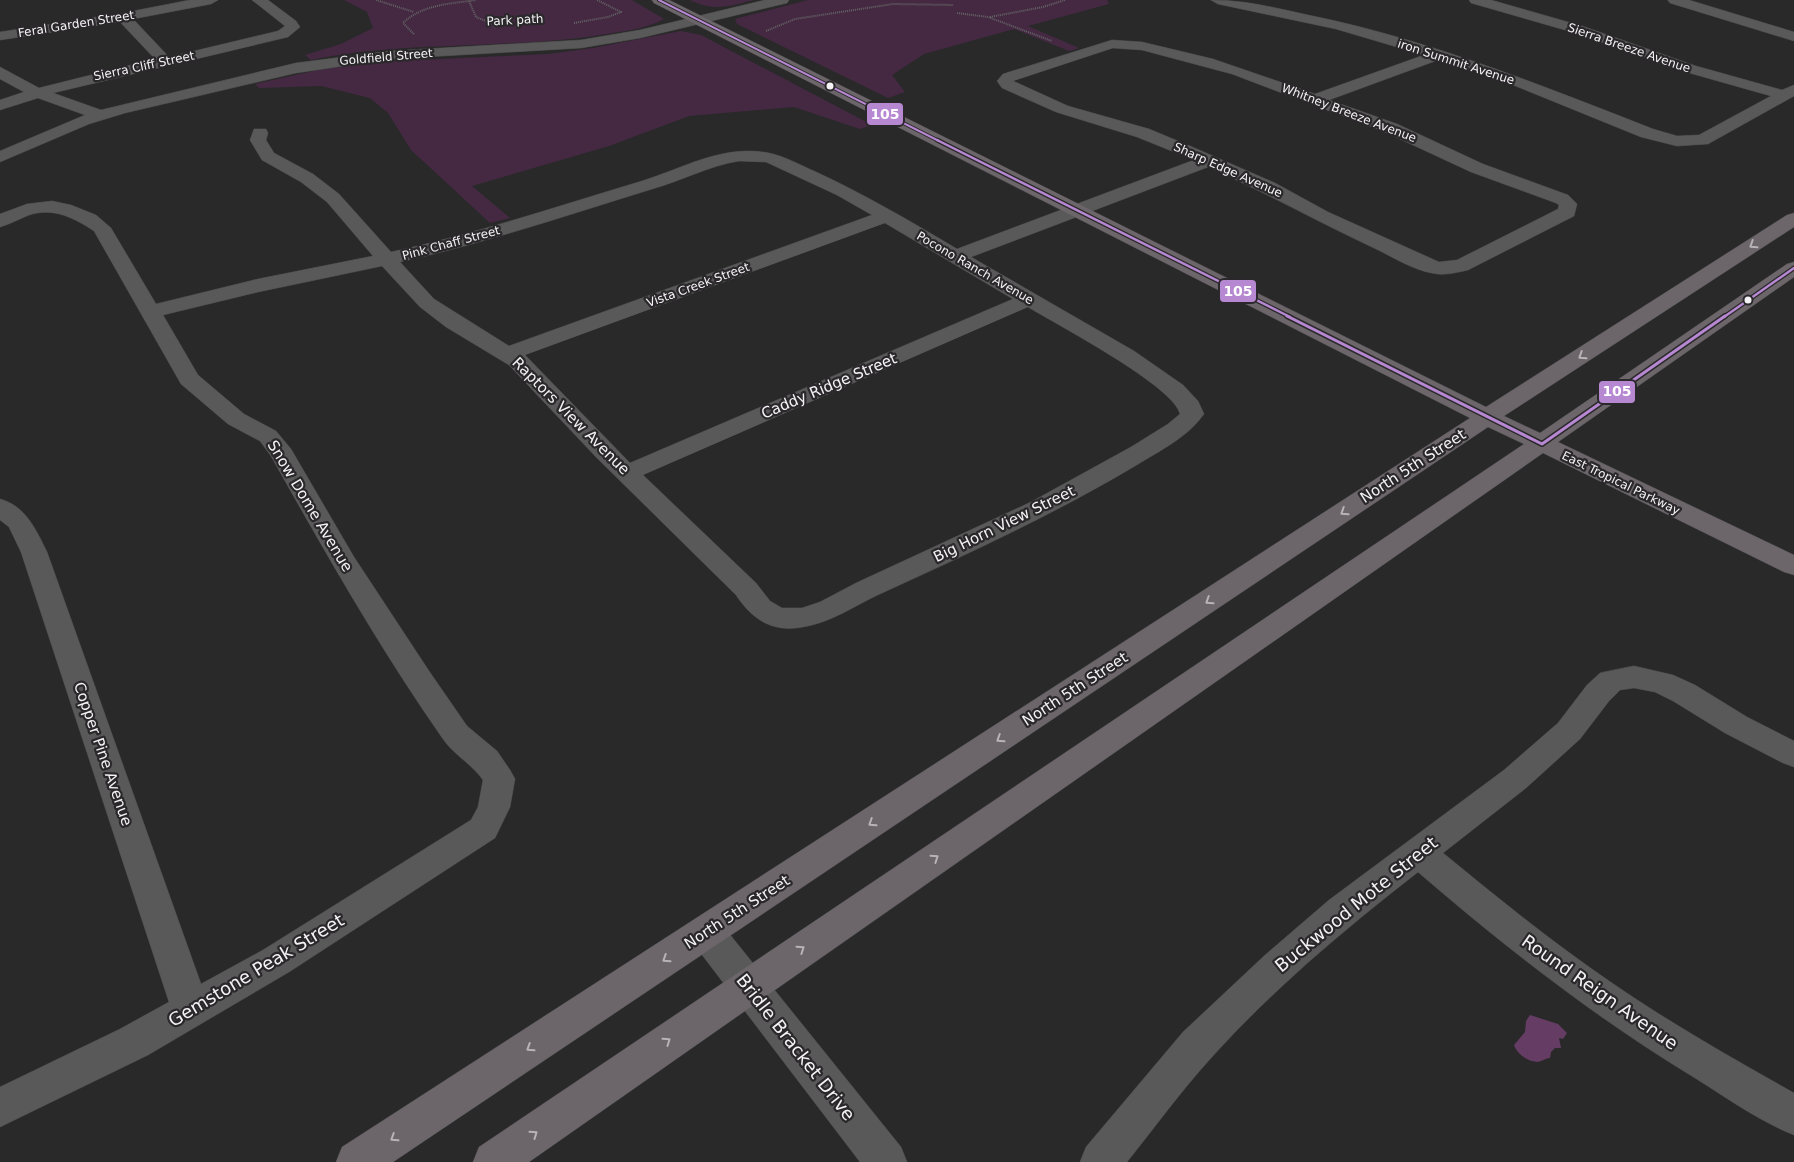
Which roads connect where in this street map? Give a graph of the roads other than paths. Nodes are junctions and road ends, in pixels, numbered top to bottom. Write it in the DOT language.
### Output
graph roads {
  1 [pos="211,0"];
  2 [pos="259,0"];
  3 [pos="659,0"];
  4 [pos="782,0"];
  5 [pos="1218,0"];
  6 [pos="1476,0"];
  7 [pos="1675,0"];
  8 [pos="123,17"];
  9 [pos="699,20"];
  10 [pos="0,36"];
  11 [pos="1794,36"];
  12 [pos="1438,55"];
  13 [pos="165,61"];
  14 [pos="0,72"];
  15 [pos="1005,81"];
  16 [pos="38,92"];
  17 [pos="1788,93"];
  18 [pos="1314,100"];
  19 [pos="0,105"];
  20 [pos="100,115"];
  21 [pos="260,133"];
  22 [pos="746,154"];
  23 [pos="0,157"];
  24 [pos="1208,161"];
  25 [pos="1076,210"];
  26 [pos="887,216"];
  27 [pos="1794,219"];
  28 [pos="0,221"];
  29 [pos="955,256"];
  30 [pos="386,260"];
  31 [pos="1449,267"];
  32 [pos="1794,268"];
  33 [pos="1030,300"];
  34 [pos="151,312"];
  35 [pos="508,354"];
  36 [pos="1190,406"];
  37 [pos="1488,417"];
  38 [pos="1542,444"];
  39 [pos="628,473"];
  40 [pos="0,507"];
  41 [pos="1794,566"];
  42 [pos="797,618"];
  43 [pos="1794,755"];
  44 [pos="494,807"];
  45 [pos="1418,852"];
  46 [pos="706,932"];
  47 [pos="748,986"];
  48 [pos="191,1010"];
  49 [pos="0,1108"];
  50 [pos="1794,1115"];
  51 [pos="357,1162"];
  52 [pos="494,1162"];
  53 [pos="886,1162"];
  54 [pos="1101,1162"];
  1 -- 8 [label="street, Feral Garden Street"];
  2 -- 13 [label="street, Sierra Cliff Street"];
  3 -- 9 [label="main road, East Tropical Parkway"];
  4 -- 9 [label="street, Goldfield Street"];
  5 -- 12 [label="street, iron Summit Avenue"];
  6 -- 17 [label="street, Sierra Breeze Avenue"];
  7 -- 11 [label="street"];
  8 -- 10 [label="street, Feral Garden Street"];
  8 -- 13 [label="street"];
  9 -- 20 [label="street, Goldfield Street"];
  9 -- 25 [label="main road, East Tropical Parkway"];
  12 -- 17 [label="street, iron Summit Avenue"];
  12 -- 18 [label="street"];
  13 -- 16 [label="street, Sierra Cliff Street"];
  14 -- 16 [label="street"];
  15 -- 18 [label="street, Whitney Breeze Avenue"];
  15 -- 24 [label="street, Sharp Edge Avenue"];
  16 -- 19 [label="street, Sierra Cliff Street"];
  16 -- 20 [label="street"];
  18 -- 31 [label="street, Whitney Breeze Avenue"];
  20 -- 23 [label="street, Goldfield Street"];
  21 -- 30 [label="street, Raptors View Avenue"];
  22 -- 26 [label="street, Pocono Ranch Avenue"];
  22 -- 30 [label="street, Pink Chaff Street"];
  24 -- 25 [label="street"];
  24 -- 31 [label="street, Sharp Edge Avenue"];
  25 -- 29 [label="street"];
  25 -- 37 [label="main road, East Tropical Parkway"];
  26 -- 29 [label="street, Pocono Ranch Avenue"];
  26 -- 35 [label="street, Vista Creek Street"];
  27 -- 37 [label="main road, North 5th Street, one-way"];
  28 -- 34 [label="street, Snow Dome Avenue"];
  29 -- 33 [label="street, Pocono Ranch Avenue"];
  30 -- 34 [label="street, Pink Chaff Street"];
  30 -- 35 [label="street, Raptors View Avenue"];
  32 -- 38 [label="main road"];
  33 -- 36 [label="street, Pocono Ranch Avenue"];
  33 -- 39 [label="street, Caddy Ridge Street"];
  34 -- 44 [label="street, Snow Dome Avenue"];
  35 -- 39 [label="street, Raptors View Avenue"];
  36 -- 42 [label="street, Big Horn View Street"];
  37 -- 38 [label="main road, East Tropical Parkway"];
  37 -- 46 [label="main road, North 5th Street, one-way"];
  38 -- 41 [label="main road, East Tropical Parkway"];
  47 -- 38 [label="main road, one-way"];
  39 -- 42 [label="street, Raptors View Avenue"];
  40 -- 48 [label="street, Copper Pine Avenue"];
  43 -- 45 [label="street, Buckwood Mote Street"];
  44 -- 48 [label="street, Gemstone Peak Street"];
  45 -- 50 [label="street, Round Reign Avenue"];
  45 -- 54 [label="street, Buckwood Mote Street"];
  46 -- 47 [label="street, Bridle Bracket Drive"];
  46 -- 51 [label="main road, North 5th Street, one-way"];
  52 -- 47 [label="main road, one-way"];
  47 -- 53 [label="street, Bridle Bracket Drive"];
  48 -- 49 [label="street, Gemstone Peak Street"];
}
